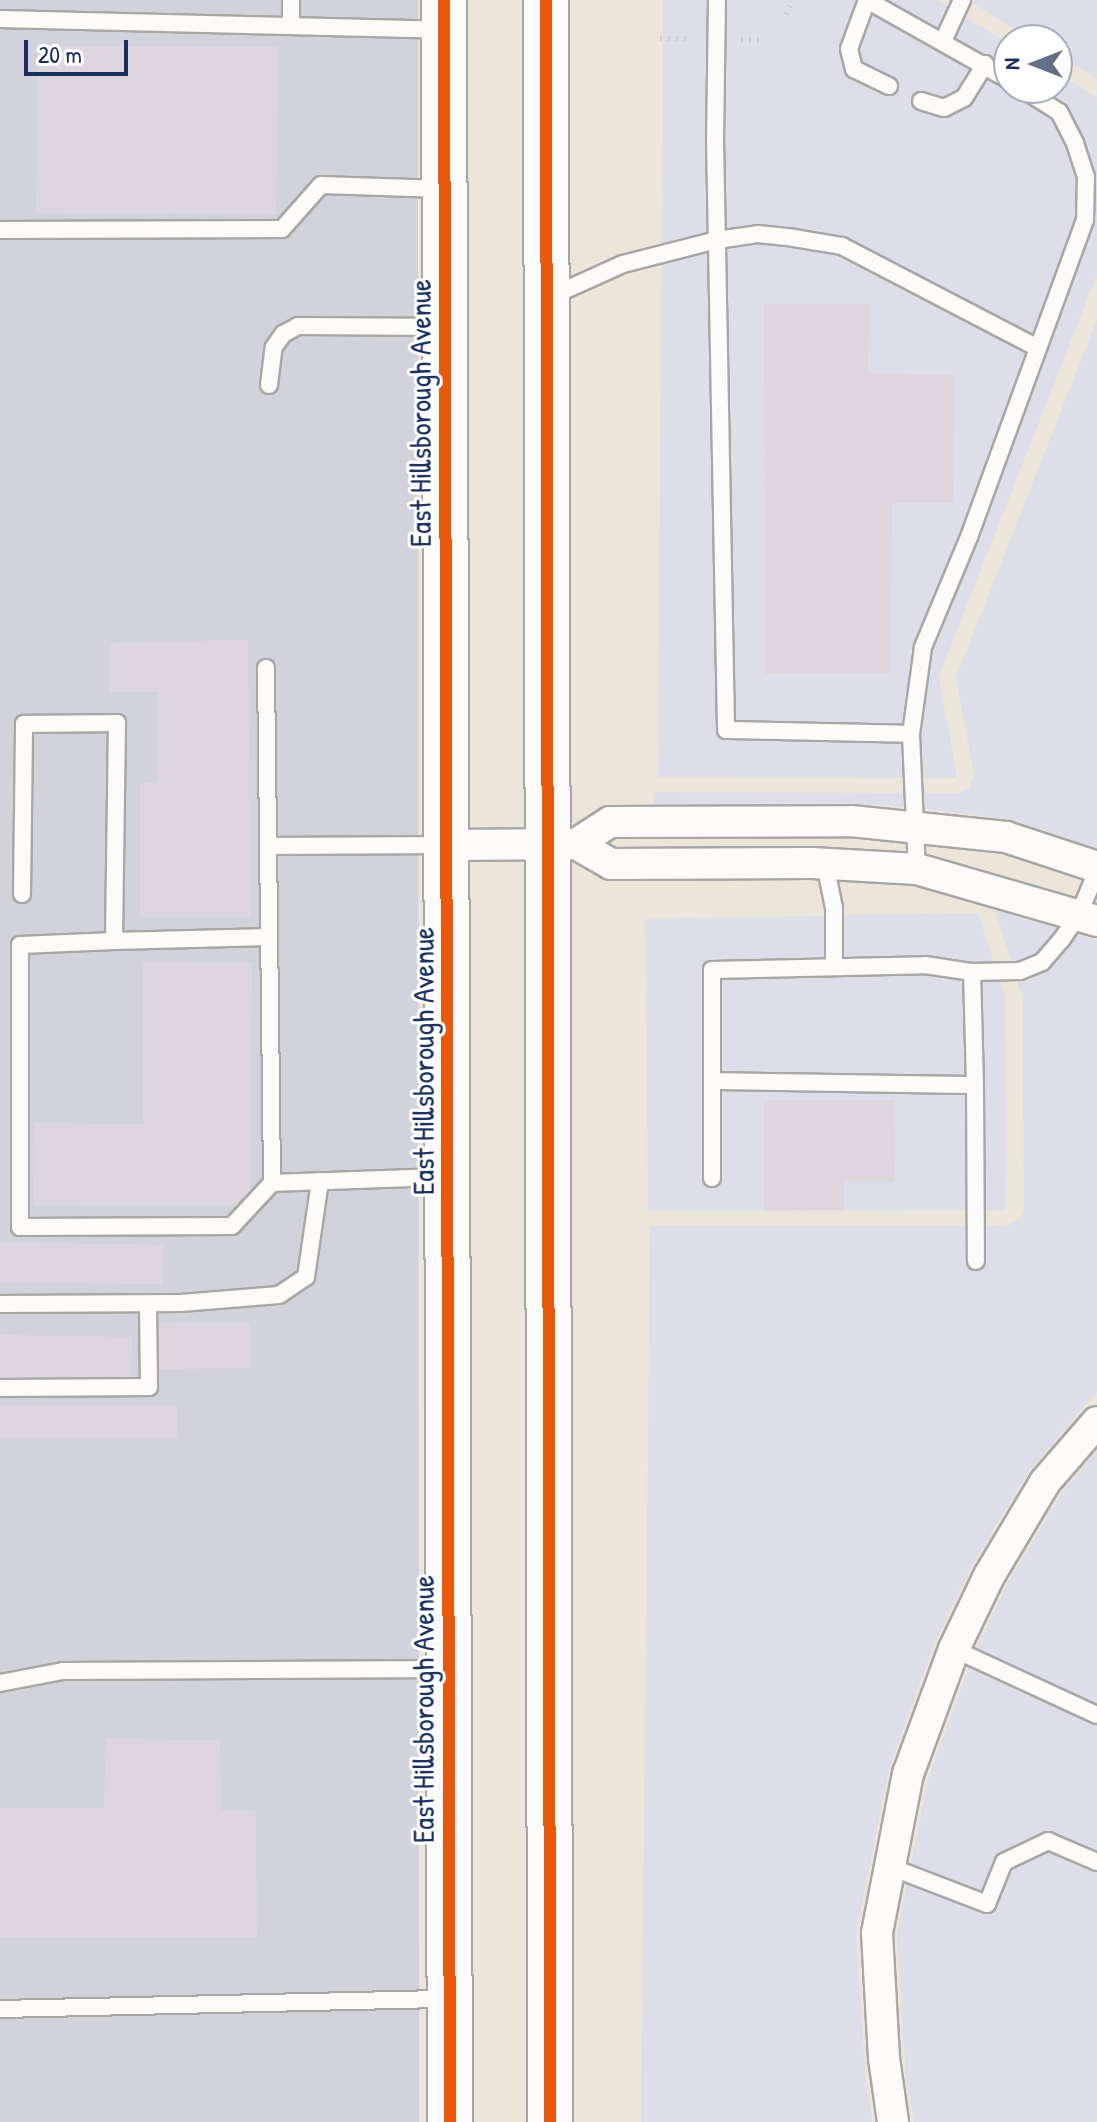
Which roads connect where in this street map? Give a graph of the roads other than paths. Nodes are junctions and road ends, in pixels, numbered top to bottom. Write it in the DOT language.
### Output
graph roads {
  1 [pos="291,0"];
  2 [pos="546,0"];
  3 [pos="717,0"];
  4 [pos="867,0"];
  5 [pos="962,0"];
  6 [pos="444,15"];
  7 [pos="0,19"];
  8 [pos="291,26"];
  9 [pos="943,41"];
  10 [pos="985,64"];
  11 [pos="993,69"];
  12 [pos="889,86"];
  13 [pos="921,101"];
  14 [pos="1046,104"];
  15 [pos="445,189"];
  16 [pos="0,230"];
  17 [pos="717,240"];
  18 [pos="546,298"];
  19 [pos="446,327"];
  20 [pos="1036,347"];
  21 [pos="269,385"];
  22 [pos="266,668"];
  23 [pos="911,734"];
  24 [pos="915,826"];
  25 [pos="562,844"];
  26 [pos="449,845"];
  27 [pos="268,846"];
  28 [pos="825,864"];
  29 [pos="917,869"];
  30 [pos="1097,869"];
  31 [pos="22,894"];
  32 [pos="1088,918"];
  33 [pos="269,937"];
  34 [pos="114,941"];
  35 [pos="834,966"];
  36 [pos="972,972"];
  37 [pos="712,1081"];
  38 [pos="975,1085"];
  39 [pos="449,1177"];
  40 [pos="712,1178"];
  41 [pos="320,1181"];
  42 [pos="272,1183"];
  43 [pos="976,1261"];
  44 [pos="0,1304"];
  45 [pos="148,1304"];
  46 [pos="0,1388"];
  47 [pos="1097,1422"];
  48 [pos="954,1649"];
  49 [pos="449,1669"];
  50 [pos="0,1683"];
  51 [pos="1097,1715"];
  52 [pos="1097,1862"];
  53 [pos="888,1866"];
  54 [pos="450,1999"];
  55 [pos="0,2009"];
  56 [pos="450,2122"];
  57 [pos="550,2122"];
  58 [pos="893,2122"];
  1 -- 8 [label="lane"];
  2 -- 18 [label="main road"];
  3 -- 17 [label="lane"];
  4 -- 9 [label="lane"];
  4 -- 12 [label="lane"];
  5 -- 9 [label="lane"];
  6 -- 8 [label="lane"];
  6 -- 15 [label="main road, East Hillsborough Avenue"];
  7 -- 8 [label="lane"];
  9 -- 10 [label="lane"];
  10 -- 11 [label="lane"];
  10 -- 13 [label="lane"];
  14 -- 20 [label="lane"];
  15 -- 16 [label="lane"];
  15 -- 19 [label="main road, East Hillsborough Avenue"];
  17 -- 18 [label="lane"];
  17 -- 20 [label="lane"];
  17 -- 23 [label="lane"];
  18 -- 25 [label="main road"];
  19 -- 21 [label="lane"];
  19 -- 26 [label="main road, East Hillsborough Avenue"];
  20 -- 23 [label="lane"];
  22 -- 27 [label="lane"];
  23 -- 24 [label="lane"];
  24 -- 25 [label="street"];
  24 -- 29 [label="lane"];
  24 -- 30 [label="street"];
  25 -- 26 [label="street"];
  25 -- 28 [label="street"];
  25 -- 57 [label="main road"];
  26 -- 27 [label="lane"];
  26 -- 39 [label="main road, East Hillsborough Avenue"];
  27 -- 33 [label="lane"];
  28 -- 29 [label="street"];
  28 -- 35 [label="lane"];
  29 -- 32 [label="street"];
  30 -- 32 [label="lane"];
  31 -- 34 [label="lane"];
  32 -- 36 [label="lane"];
  33 -- 34 [label="lane"];
  33 -- 42 [label="lane"];
  34 -- 42 [label="lane"];
  35 -- 36 [label="lane"];
  35 -- 37 [label="lane"];
  36 -- 38 [label="lane"];
  37 -- 38 [label="lane"];
  37 -- 40 [label="lane"];
  38 -- 43 [label="lane"];
  39 -- 41 [label="lane"];
  39 -- 49 [label="main road, East Hillsborough Avenue"];
  41 -- 42 [label="lane"];
  41 -- 45 [label="lane"];
  44 -- 45 [label="lane"];
  45 -- 46 [label="lane"];
  47 -- 48 [label="street"];
  48 -- 51 [label="lane"];
  48 -- 53 [label="street"];
  49 -- 50 [label="lane"];
  49 -- 54 [label="main road, East Hillsborough Avenue"];
  52 -- 53 [label="lane"];
  53 -- 58 [label="street"];
  54 -- 55 [label="lane"];
  54 -- 56 [label="main road, East Hillsborough Avenue"];
}
